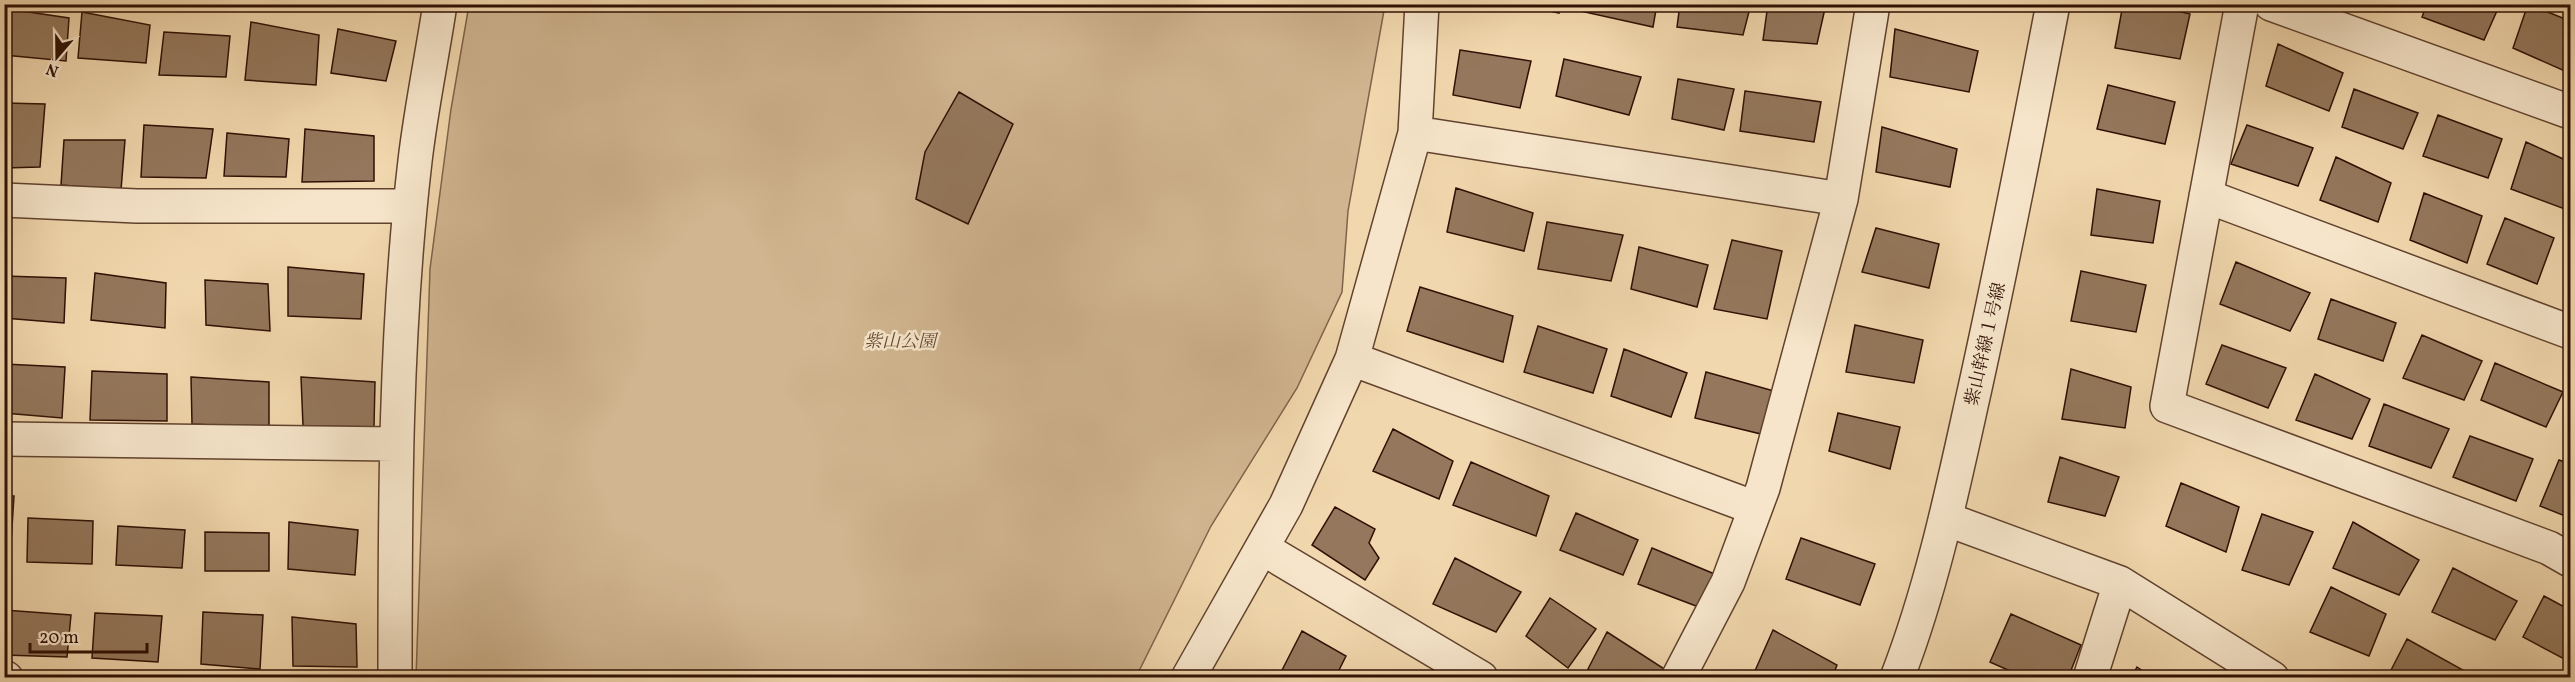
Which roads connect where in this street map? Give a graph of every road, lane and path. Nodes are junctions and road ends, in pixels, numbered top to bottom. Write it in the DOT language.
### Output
graph roads {
  1 [pos="440,4"];
  2 [pos="1422,4"];
  3 [pos="1874,4"];
  4 [pos="2053,4"];
  5 [pos="2242,4"];
  6 [pos="2271,4"];
  7 [pos="2571,112"];
  8 [pos="1414,133"];
  9 [pos="2206,196"];
  10 [pos="1841,199"];
  11 [pos="4,200"];
  12 [pos="410,206"];
  13 [pos="2571,332"];
  14 [pos="1352,359"];
  15 [pos="4,439"];
  16 [pos="395,444"];
  17 [pos="1755,508"];
  18 [pos="1946,519"];
  19 [pos="1262,548"];
  20 [pos="2571,560"];
  21 [pos="2120,583"];
  22 [pos="395,678"];
  23 [pos="1188,678"];
  24 [pos="1481,678"];
  25 [pos="1678,678"];
  26 [pos="1897,678"];
  27 [pos="2090,678"];
  28 [pos="2272,678"];
  1 -- 12 [label="street"];
  2 -- 8 [label="street"];
  3 -- 10 [label="street"];
  4 -- 18 [label="street, 紫山幹線１号線"];
  5 -- 9 [label="street"];
  6 -- 7 [label="street"];
  8 -- 10 [label="street"];
  8 -- 14 [label="street"];
  9 -- 13 [label="street"];
  9 -- 20 [label="street"];
  10 -- 17 [label="street"];
  11 -- 12 [label="street"];
  12 -- 16 [label="street"];
  14 -- 17 [label="street"];
  14 -- 19 [label="street"];
  15 -- 16 [label="street"];
  16 -- 22 [label="street"];
  17 -- 25 [label="street"];
  18 -- 21 [label="street"];
  18 -- 26 [label="street, 紫山幹線１号線"];
  19 -- 23 [label="street"];
  19 -- 24 [label="street"];
  21 -- 27 [label="street"];
  21 -- 28 [label="street"];
}
